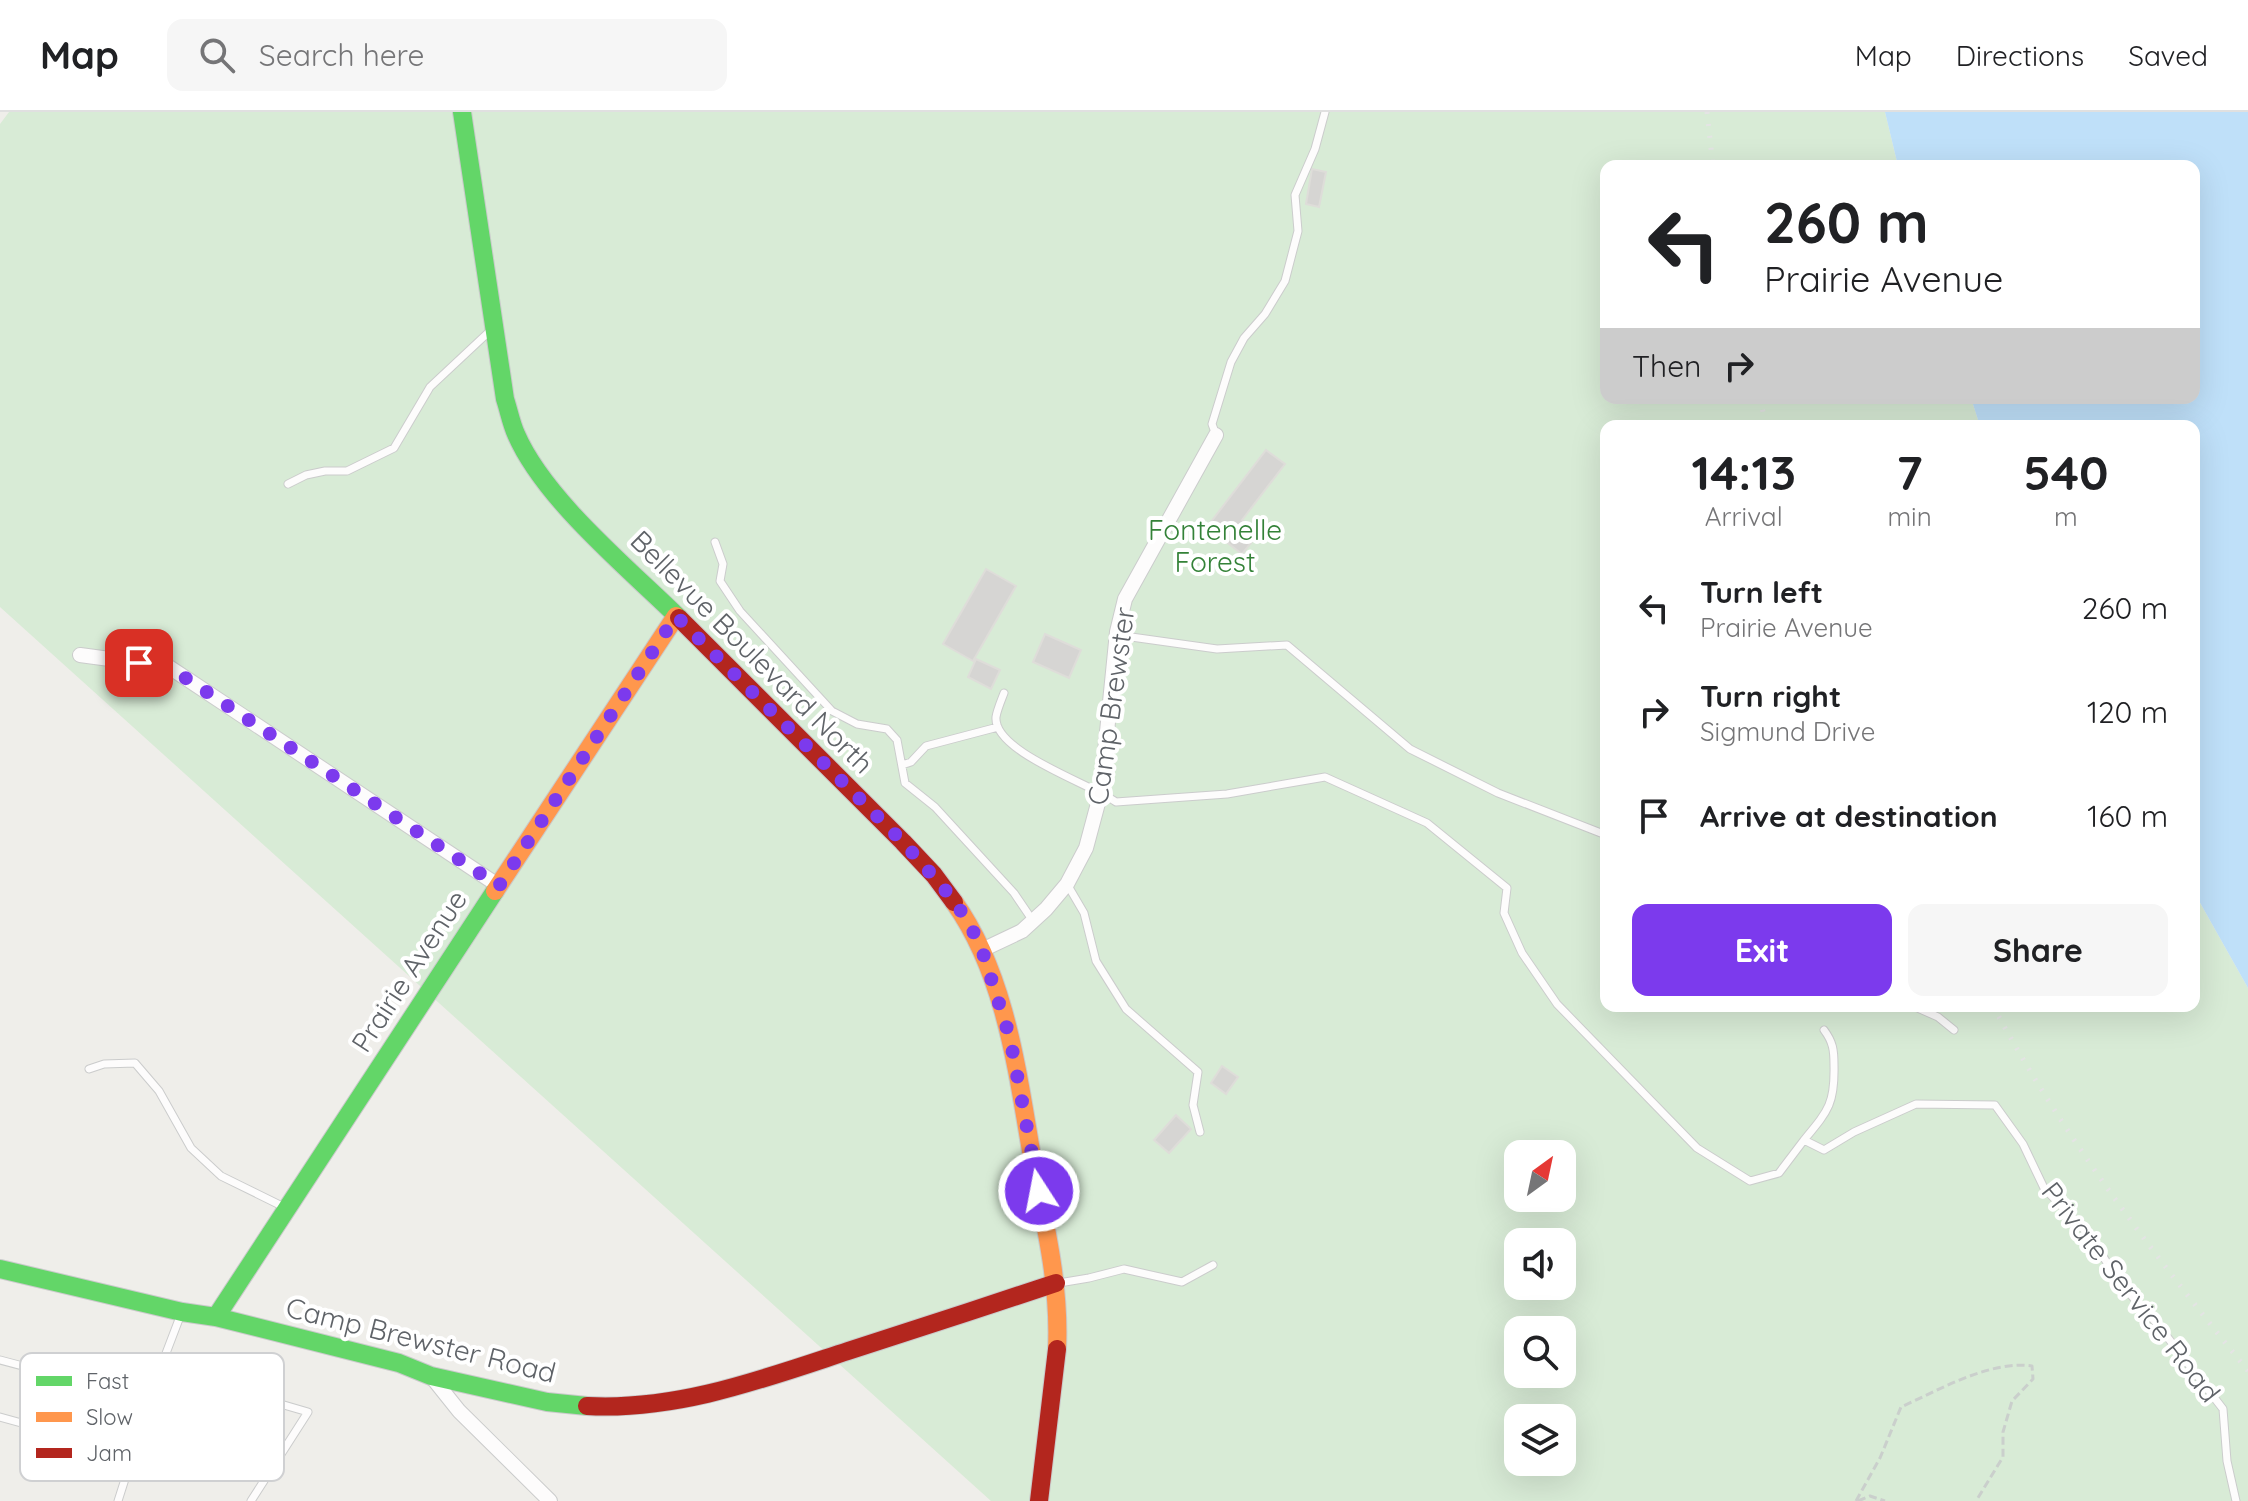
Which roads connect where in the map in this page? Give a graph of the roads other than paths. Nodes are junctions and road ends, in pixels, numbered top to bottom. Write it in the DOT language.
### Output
graph roads {
  1 [pos="462,112"];
  2 [pos="1325,112"];
  3 [pos="493,328"];
  4 [pos="1216,435"];
  5 [pos="288,484"];
  6 [pos="715,542"];
  7 [pos="676,616"];
  8 [pos="1117,635"];
  9 [pos="80,655"];
  10 [pos="1004,693"];
  11 [pos="998,727"];
  12 [pos="902,765"];
  13 [pos="1101,792"];
  14 [pos="1600,833"];
  15 [pos="1067,884"];
  16 [pos="499,886"];
  17 [pos="1033,921"];
  18 [pos="982,950"];
  19 [pos="1927,1012"];
  20 [pos="1824,1030"];
  21 [pos="1954,1030"];
  22 [pos="89,1069"];
  23 [pos="1200,1132"];
  24 [pos="1804,1140"];
  25 [pos="285,1208"];
  26 [pos="1213,1265"];
  27 [pos="0,1269"];
  28 [pos="1056,1283"];
  29 [pos="182,1312"];
  30 [pos="216,1317"];
  31 [pos="166,1353"];
  32 [pos="0,1360"];
  33 [pos="20,1365"];
  34 [pos="431,1376"];
  35 [pos="284,1405"];
  36 [pos="0,1417"];
  37 [pos="20,1423"];
  38 [pos="284,1449"];
  39 [pos="125,1481"];
  40 [pos="264,1481"];
  41 [pos="118,1501"];
  42 [pos="251,1501"];
  43 [pos="550,1501"];
  44 [pos="1039,1501"];
  45 [pos="2236,1501"];
  1 -- 3 [label="street, Bellevue Boulevard North"];
  2 -- 4 [label="lane"];
  3 -- 5 [label="lane"];
  3 -- 7 [label="street, Bellevue Boulevard North"];
  4 -- 8 [label="street, Camp Brewster"];
  6 -- 12 [label="lane"];
  7 -- 16 [label="street, Prairie Avenue"];
  7 -- 18 [label="street, Bellevue Boulevard North"];
  8 -- 13 [label="street, Camp Brewster"];
  8 -- 14 [label="lane"];
  9 -- 16 [label="street"];
  10 -- 11 [label="lane"];
  11 -- 12 [label="lane"];
  11 -- 13 [label="lane"];
  12 -- 17 [label="lane"];
  13 -- 15 [label="street, Camp Brewster"];
  13 -- 24 [label="lane"];
  15 -- 17 [label="street, Camp Brewster"];
  15 -- 23 [label="lane"];
  16 -- 25 [label="street, Prairie Avenue"];
  17 -- 18 [label="street, Camp Brewster"];
  18 -- 28 [label="street, Bellevue Boulevard North"];
  19 -- 21 [label="lane"];
  20 -- 24 [label="lane"];
  22 -- 25 [label="lane"];
  24 -- 45 [label="lane, Private Service Road"];
  25 -- 30 [label="street, Prairie Avenue"];
  26 -- 28 [label="lane"];
  27 -- 29 [label="street, Camp Brewster Road"];
  28 -- 34 [label="street, Camp Brewster Road"];
  28 -- 44 [label="street, Bellevue Boulevard North"];
  29 -- 30 [label="street, Camp Brewster Road"];
  29 -- 31 [label="lane"];
  30 -- 34 [label="street, Camp Brewster Road"];
  32 -- 33 [label="lane"];
  34 -- 43 [label="street"];
  35 -- 38 [label="lane"];
  36 -- 37 [label="lane"];
  39 -- 41 [label="lane"];
  40 -- 42 [label="lane"];
}
